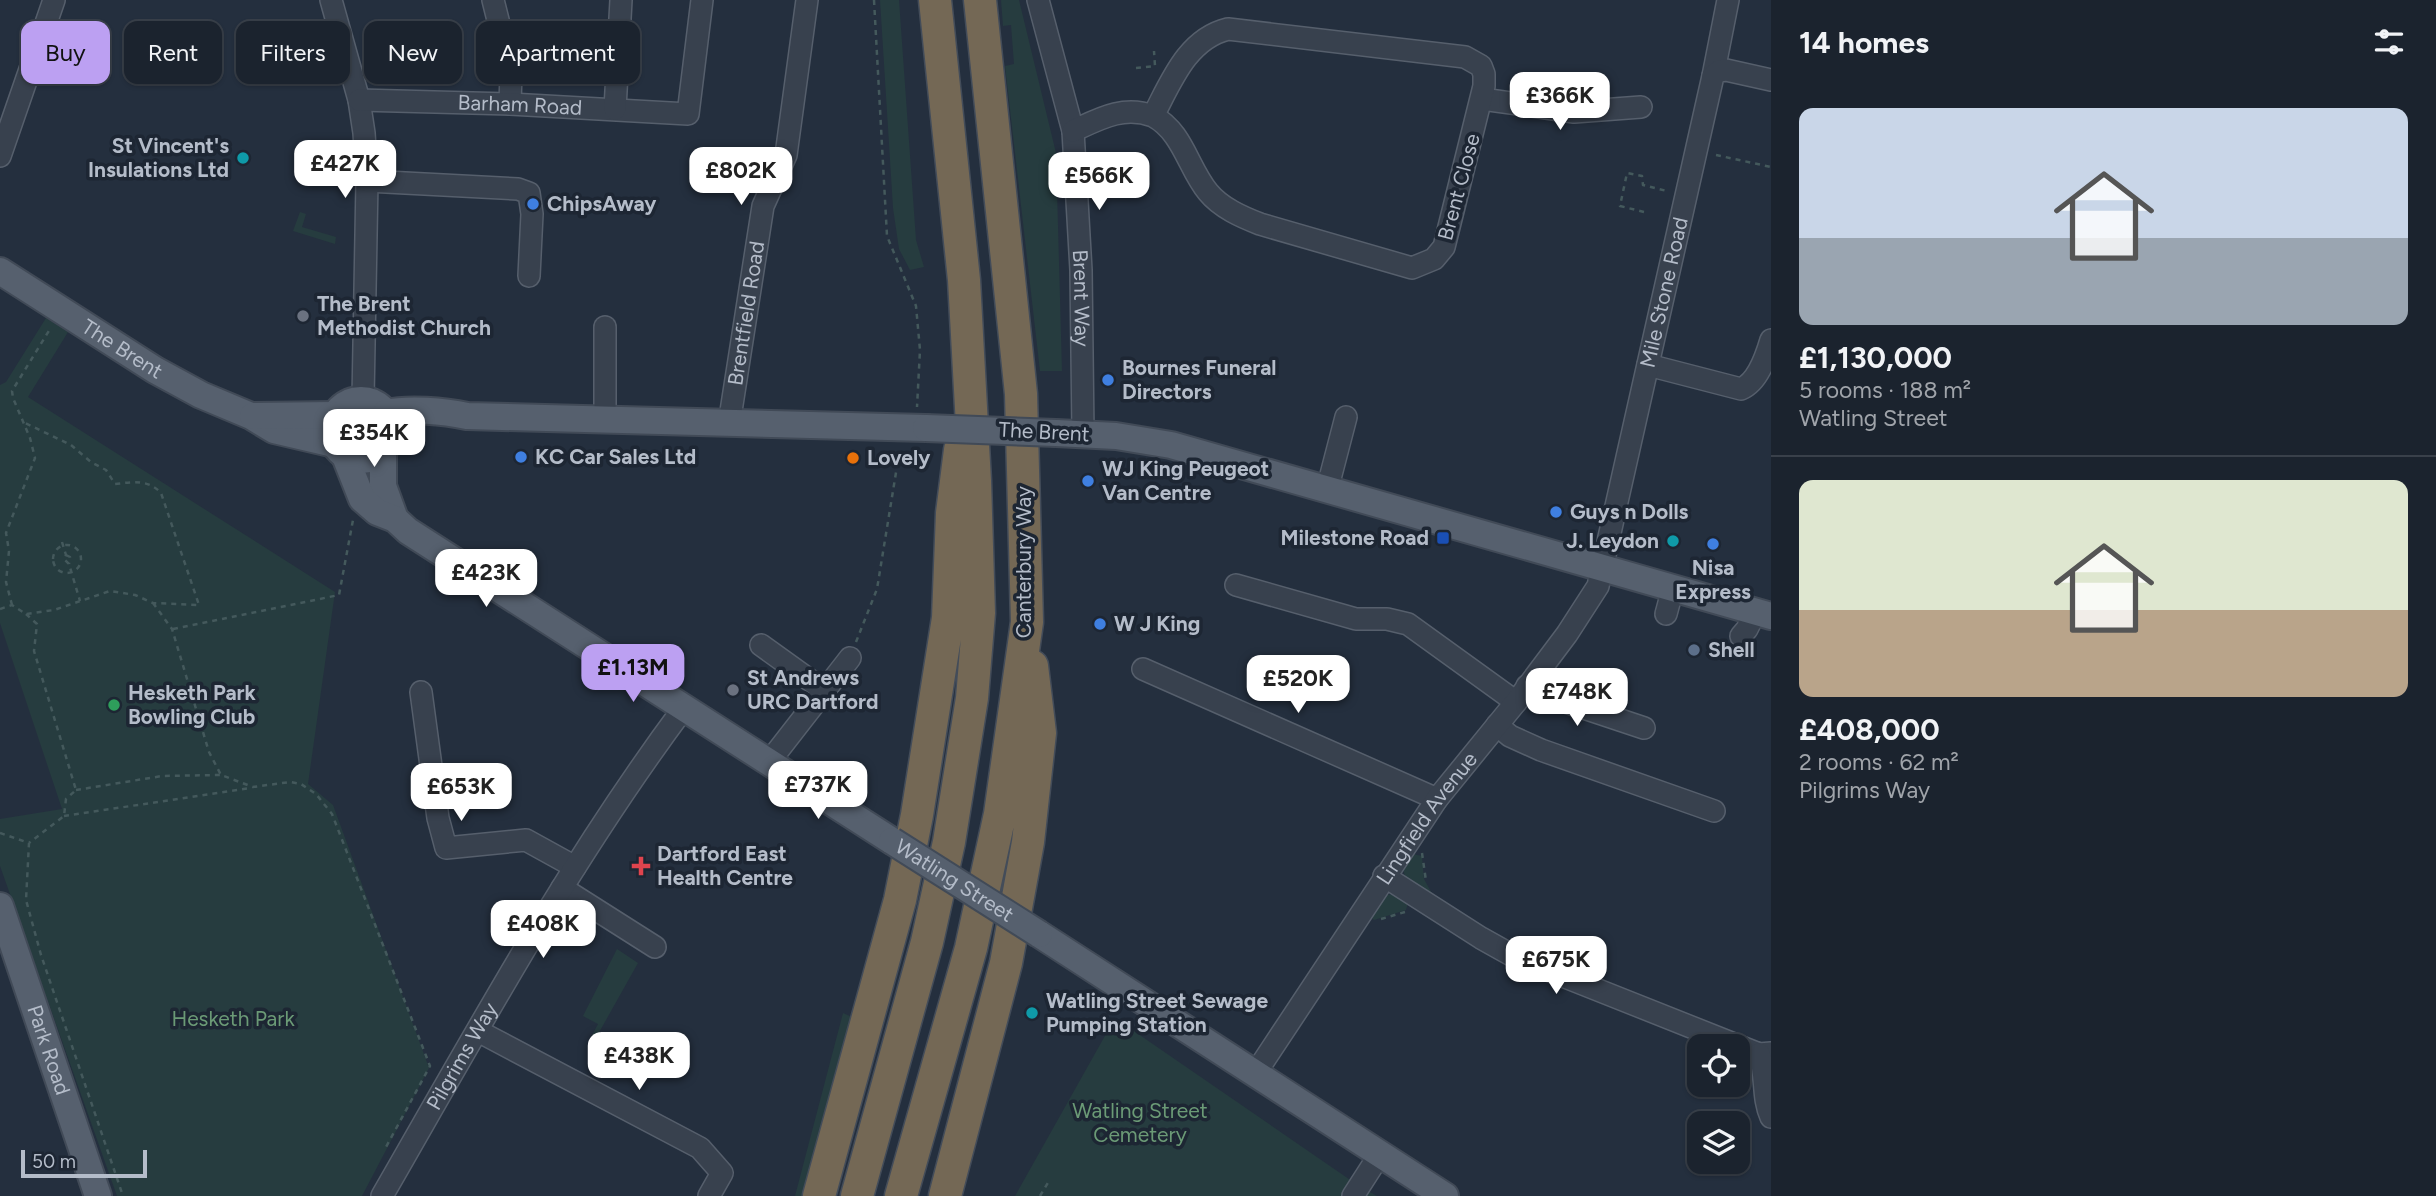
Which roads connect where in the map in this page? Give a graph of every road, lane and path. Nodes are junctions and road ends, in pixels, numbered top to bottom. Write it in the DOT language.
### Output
graph roads {
  1 [pos="54,0"];
  2 [pos="331,0"];
  3 [pos="493,0"];
  4 [pos="621,0"];
  5 [pos="702,0"];
  6 [pos="807,0"];
  7 [pos="874,0"];
  8 [pos="935,0"];
  9 [pos="980,0"];
  10 [pos="1038,0"];
  11 [pos="1728,0"];
  12 [pos="1154,51"];
  13 [pos="1136,68"];
  14 [pos="1713,76"];
  15 [pos="1771,80"];
  16 [pos="1482,99"];
  17 [pos="359,100"];
  18 [pos="510,104"];
  19 [pos="615,109"];
  20 [pos="1628,115"];
  21 [pos="1153,116"];
  22 [pos="1073,131"];
  23 [pos="1696,151"];
  24 [pos="0,156"];
  25 [pos="1771,167"];
  26 [pos="1643,170"];
  27 [pos="1642,176"];
  28 [pos="367,181"];
  29 [pos="1675,193"];
  30 [pos="1644,212"];
  31 [pos="0,271"];
  32 [pos="529,276"];
  33 [pos="61,311"];
  34 [pos="605,327"];
  35 [pos="1771,340"];
  36 [pos="1648,365"];
  37 [pos="970,394"];
  38 [pos="363,399"];
  39 [pos="334,415"];
  40 [pos="251,416"];
  41 [pos="1346,417"];
  42 [pos="605,420"];
  43 [pos="23,422"];
  44 [pos="729,424"];
  45 [pos="917,428"];
  46 [pos="386,434"];
  47 [pos="1083,434"];
  48 [pos="340,450"];
  49 [pos="1326,490"];
  50 [pos="354,512"];
  51 [pos="395,519"];
  52 [pos="62,545"];
  53 [pos="66,555"];
  54 [pos="80,555"];
  55 [pos="71,558"];
  56 [pos="69,564"];
  57 [pos="1603,568"];
  58 [pos="71,573"];
  59 [pos="1236,585"];
  60 [pos="1673,588"];
  61 [pos="80,601"];
  62 [pos="153,603"];
  63 [pos="12,606"];
  64 [pos="0,609"];
  65 [pos="26,614"];
  66 [pos="1666,614"];
  67 [pos="1764,614"];
  68 [pos="1027,622"];
  69 [pos="172,629"];
  70 [pos="1741,636"];
  71 [pos="761,645"];
  72 [pos="850,658"];
  73 [pos="1143,669"];
  74 [pos="1611,671"];
  75 [pos="1615,686"];
  76 [pos="825,691"];
  77 [pos="421,692"];
  78 [pos="1521,694"];
  79 [pos="683,709"];
  80 [pos="1497,725"];
  81 [pos="1644,728"];
  82 [pos="769,762"];
  83 [pos="221,775"];
  84 [pos="253,787"];
  85 [pos="76,790"];
  86 [pos="1437,799"];
  87 [pos="1714,811"];
  88 [pos="64,816"];
  89 [pos="0,832"];
  90 [pos="29,843"];
  91 [pos="575,867"];
  92 [pos="1384,876"];
  93 [pos="562,888"];
  94 [pos="0,906"];
  95 [pos="654,947"];
  96 [pos="478,1031"];
  97 [pos="1765,1053"];
  98 [pos="1255,1074"];
  99 [pos="1771,1117"];
  100 [pos="386,1149"];
  101 [pos="1380,1154"];
  102 [pos="1049,1181"];
  103 [pos="98,1196"];
  104 [pos="123,1196"];
  105 [pos="382,1196"];
  106 [pos="709,1196"];
  107 [pos="819,1196"];
  108 [pos="857,1196"];
  109 [pos="901,1196"];
  110 [pos="945,1196"];
  111 [pos="1040,1196"];
  112 [pos="1353,1196"];
  113 [pos="1446,1196"];
  1 -- 24 [label="street"];
  2 -- 17 [label="street"];
  3 -- 18 [label="street"];
  4 -- 19 [label="street"];
  5 -- 19 [label="street, Barham Road"];
  6 -- 44 [label="street, Brentfield Road"];
  7 -- 45 [label="path"];
  8 -- 37 [label="highway"];
  9 -- 68 [label="highway, Canterbury Way"];
  10 -- 22 [label="street, Brent Way"];
  11 -- 14 [label="street, Mile Stone Road"];
  12 -- 13 [label="path"];
  14 -- 15 [label="street"];
  14 -- 23 [label="street, Mile Stone Road"];
  16 -- 20 [label="street"];
  16 -- 21 [label="street, Brent Close"];
  16 -- 21 [label="street, Brent Close"];
  17 -- 18 [label="street, Barham Road"];
  17 -- 28 [label="street"];
  18 -- 19 [label="street, Barham Road"];
  21 -- 22 [label="street"];
  22 -- 47 [label="street, Brent Way"];
  23 -- 25 [label="path"];
  23 -- 36 [label="street, Mile Stone Road"];
  26 -- 27 [label="path"];
  27 -- 29 [label="path"];
  27 -- 30 [label="path"];
  28 -- 32 [label="street"];
  28 -- 38 [label="street"];
  31 -- 33 [label="main road, The Brent"];
  33 -- 40 [label="main road, The Brent"];
  33 -- 43 [label="path"];
  34 -- 42 [label="street"];
  35 -- 36 [label="street"];
  36 -- 57 [label="street, Mile Stone Road"];
  37 -- 107 [label="highway"];
  37 -- 108 [label="highway"];
  38 -- 39 [label="main road, The Brent"];
  38 -- 46 [label="main road"];
  39 -- 40 [label="main road, The Brent"];
  39 -- 48 [label="main road"];
  40 -- 48 [label="main road, The Brent"];
  41 -- 49 [label="street"];
  42 -- 44 [label="main road, The Brent"];
  42 -- 46 [label="main road, The Brent"];
  43 -- 62 [label="path"];
  43 -- 63 [label="path"];
  44 -- 45 [label="main road, The Brent"];
  45 -- 47 [label="main road, The Brent, bridge"];
  45 -- 72 [label="path"];
  46 -- 48 [label="main road, The Brent"];
  46 -- 51 [label="main road"];
  47 -- 49 [label="main road, The Brent"];
  48 -- 51 [label="main road, Watling Street"];
  49 -- 57 [label="main road, The Brent"];
  50 -- 69 [label="path"];
  51 -- 79 [label="main road, Watling Street"];
  52 -- 53 [label="path"];
  52 -- 54 [label="path"];
  52 -- 58 [label="path"];
  53 -- 55 [label="path"];
  53 -- 56 [label="path"];
  54 -- 55 [label="path"];
  54 -- 58 [label="path"];
  55 -- 56 [label="path"];
  56 -- 58 [label="path"];
  57 -- 60 [label="main road, The Brent"];
  57 -- 78 [label="street, Lingfield Avenue"];
  58 -- 61 [label="path"];
  59 -- 78 [label="street"];
  60 -- 66 [label="street"];
  60 -- 67 [label="main road, The Brent"];
  61 -- 62 [label="path"];
  61 -- 65 [label="path"];
  62 -- 69 [label="path"];
  63 -- 64 [label="path"];
  63 -- 65 [label="path"];
  65 -- 85 [label="path"];
  67 -- 70 [label="street"];
  68 -- 109 [label="highway, Canterbury Way"];
  68 -- 110 [label="highway"];
  69 -- 83 [label="path"];
  71 -- 76 [label="street"];
  72 -- 76 [label="street"];
  73 -- 86 [label="street"];
  74 -- 75 [label="path"];
  76 -- 82 [label="street"];
  77 -- 91 [label="street"];
  78 -- 80 [label="street, Lingfield Avenue"];
  78 -- 81 [label="street"];
  79 -- 82 [label="main road, Watling Street"];
  79 -- 91 [label="street, Pilgrims Way"];
  80 -- 86 [label="street, Lingfield Avenue"];
  80 -- 87 [label="street"];
  82 -- 98 [label="main road, Watling Street, bridge"];
  83 -- 84 [label="path"];
  83 -- 85 [label="path"];
  84 -- 88 [label="path"];
  84 -- 100 [label="path"];
  85 -- 88 [label="path"];
  86 -- 92 [label="street, Lingfield Avenue"];
  88 -- 90 [label="path"];
  89 -- 90 [label="path"];
  90 -- 104 [label="path"];
  91 -- 93 [label="street, Pilgrims Way"];
  92 -- 97 [label="street"];
  92 -- 98 [label="street, Lingfield Avenue"];
  93 -- 95 [label="street"];
  93 -- 96 [label="street, Pilgrims Way"];
  94 -- 103 [label="main road, Park Road"];
  96 -- 105 [label="street, Pilgrims Way"];
  96 -- 106 [label="street"];
  97 -- 99 [label="street"];
  98 -- 101 [label="main road, Watling Street"];
  101 -- 112 [label="street"];
  101 -- 113 [label="main road, Watling Street"];
  102 -- 111 [label="path"];
}
